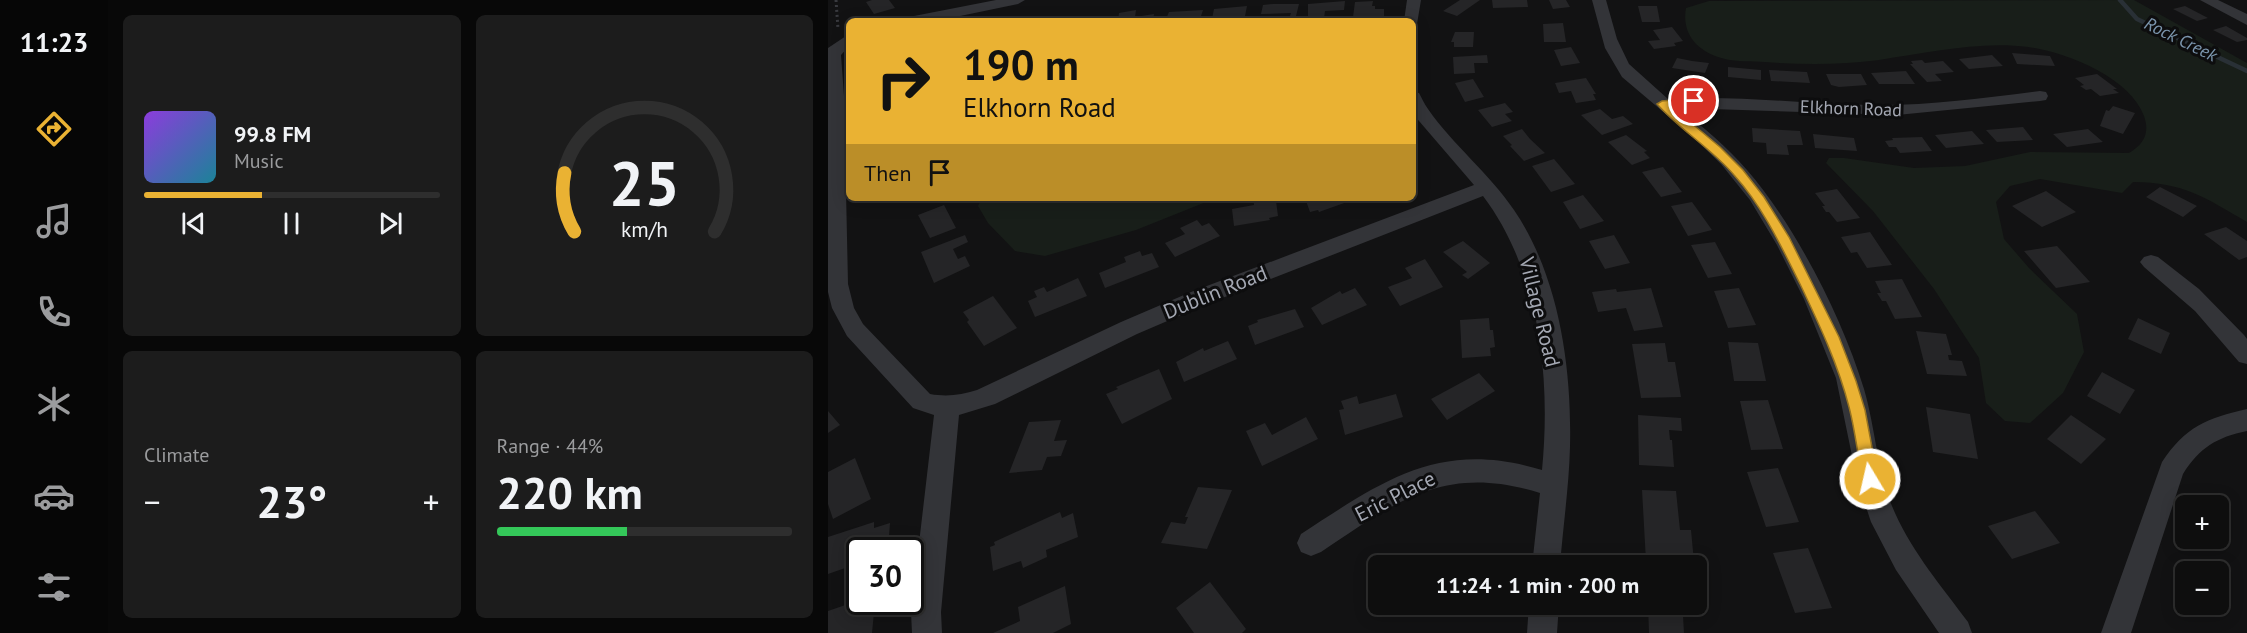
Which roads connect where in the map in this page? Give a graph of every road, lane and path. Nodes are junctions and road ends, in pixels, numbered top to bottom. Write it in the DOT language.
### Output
graph roads {
  1 [pos="836,0"];
  2 [pos="1018,0"];
  3 [pos="1413,0"];
  4 [pos="1599,0"];
  5 [pos="2207,0"];
  6 [pos="929,18"];
  7 [pos="1412,18"];
  8 [pos="2247,20"];
  9 [pos="845,36"];
  10 [pos="2040,96"];
  11 [pos="1416,104"];
  12 [pos="1662,104"];
  13 [pos="1487,188"];
  14 [pos="2151,262"];
  15 [pos="2247,355"];
  16 [pos="947,407"];
  17 [pos="2247,420"];
  18 [pos="1554,485"];
  19 [pos="1311,543"];
  20 [pos="1547,555"];
  21 [pos="1543,615"];
  22 [pos="927,633"];
  23 [pos="1542,633"];
  24 [pos="1957,633"];
  25 [pos="2116,633"];
  1 -- 9 [label="path"];
  2 -- 6 [label="street"];
  3 -- 7 [label="street"];
  4 -- 12 [label="street"];
  5 -- 8 [label="street"];
  9 -- 16 [label="street"];
  10 -- 12 [label="street, Elkhorn Road"];
  11 -- 13 [label="street, Village Road"];
  12 -- 24 [label="street"];
  13 -- 16 [label="street, Dublin Road"];
  13 -- 18 [label="street, Village Road"];
  14 -- 15 [label="street"];
  16 -- 22 [label="street"];
  17 -- 25 [label="street"];
  18 -- 19 [label="street, Eric Place"];
  18 -- 20 [label="street, Village Road"];
  21 -- 23 [label="street"];
}
